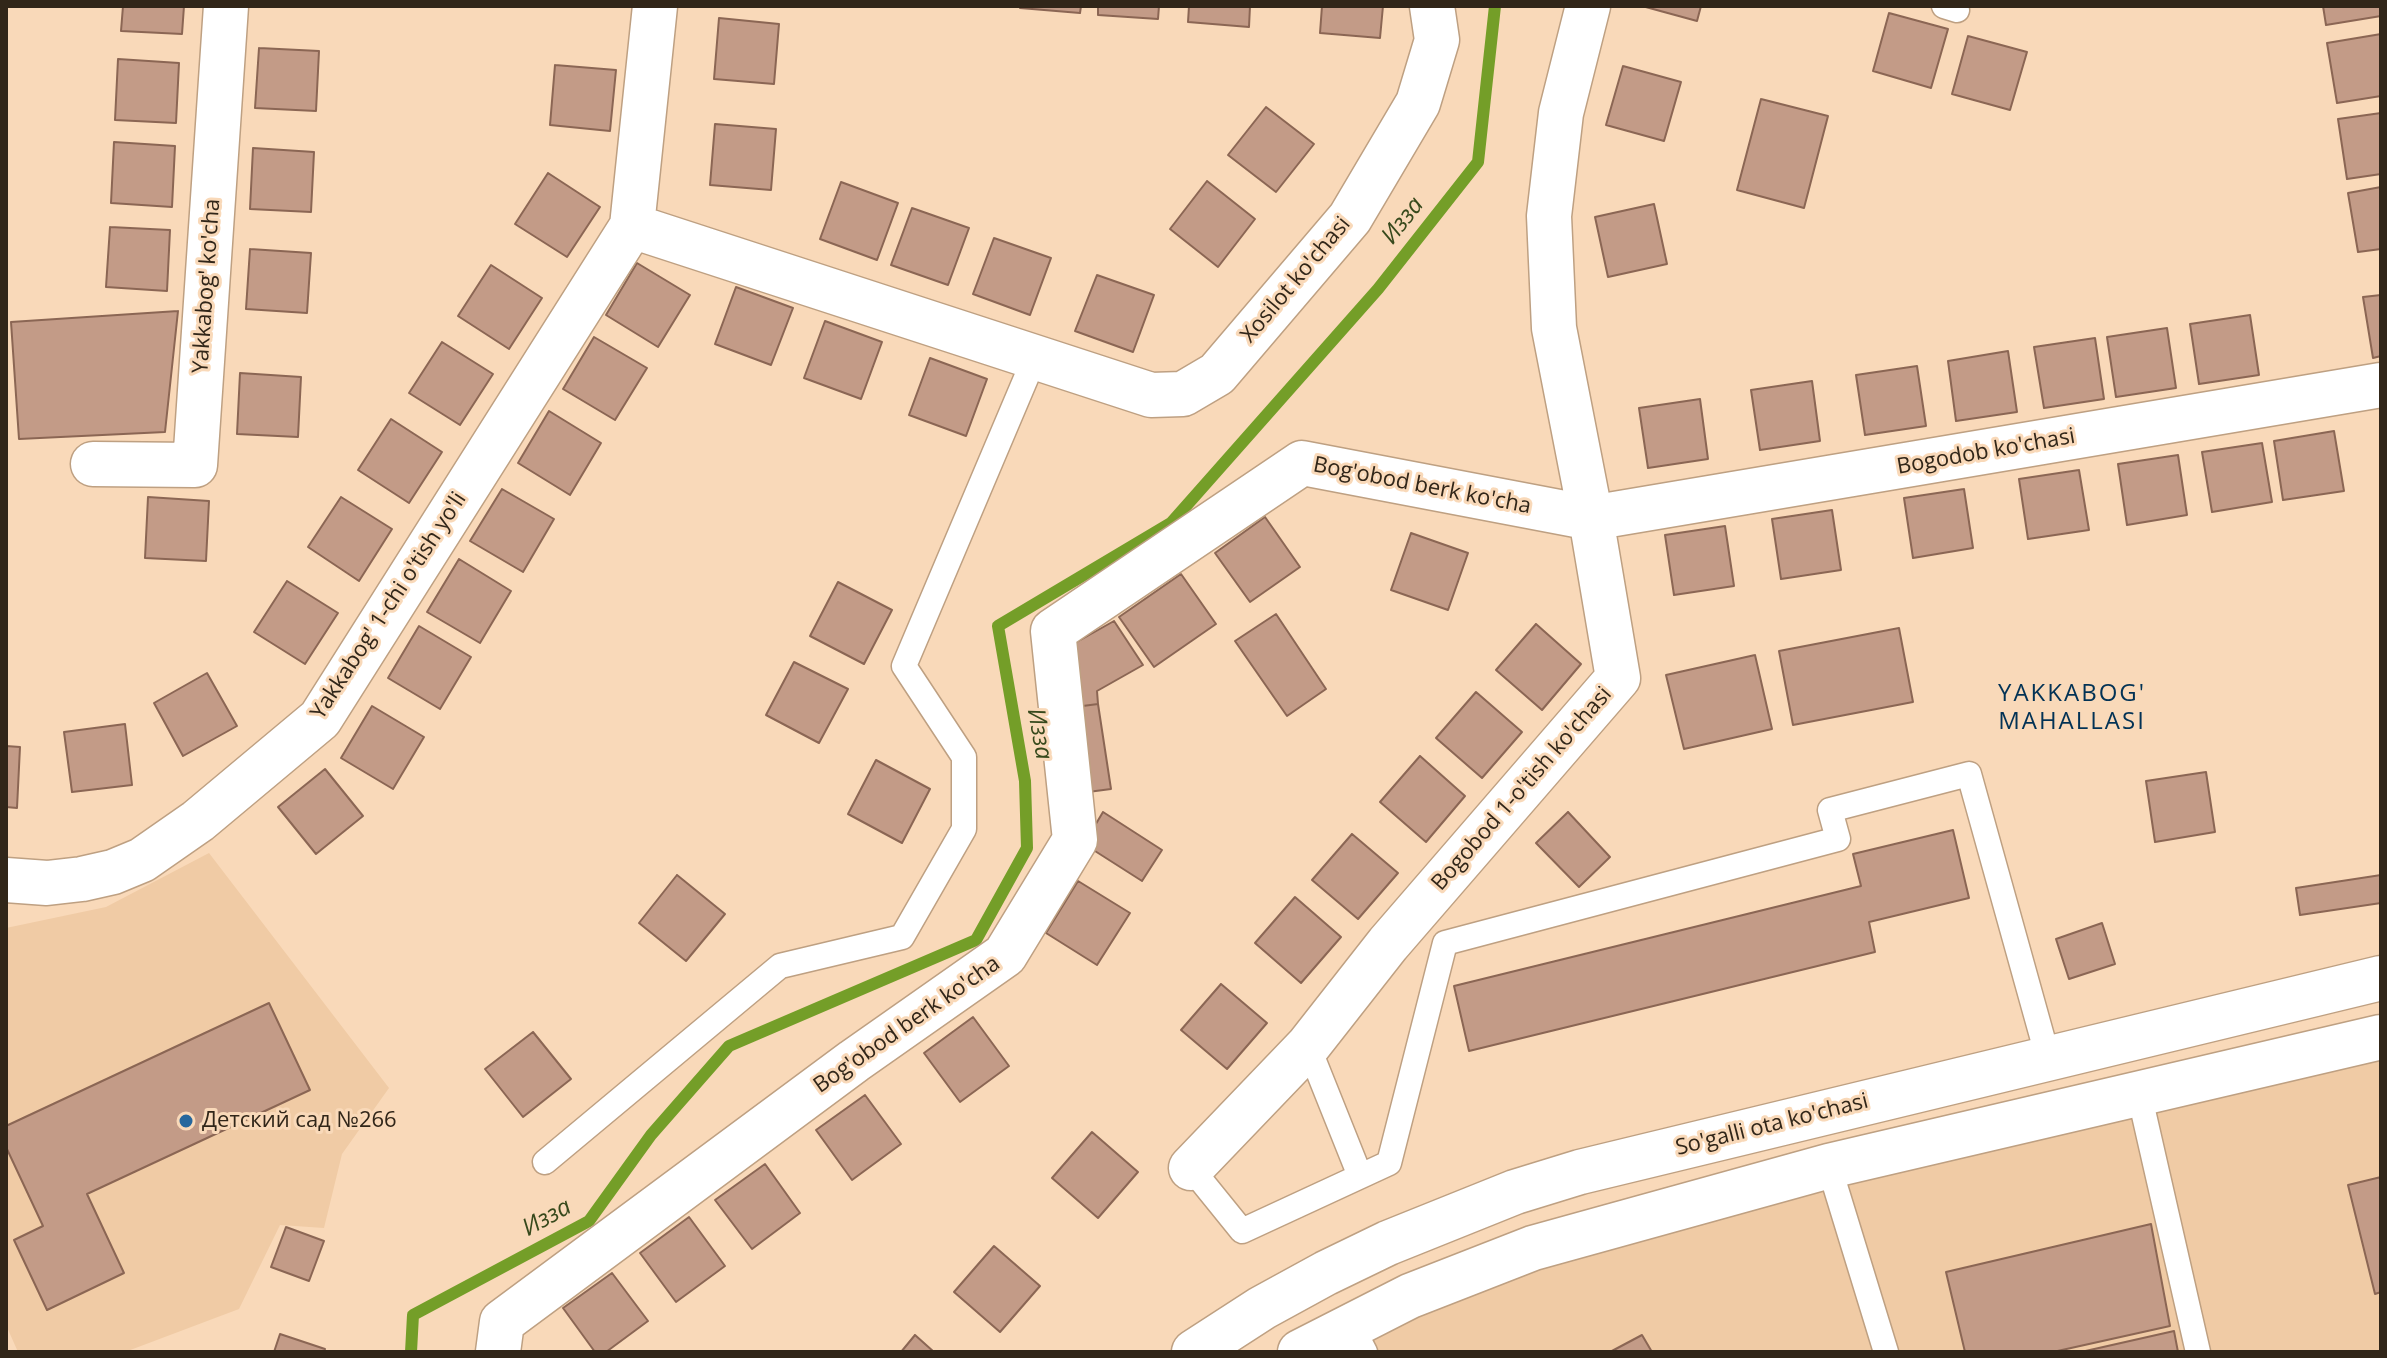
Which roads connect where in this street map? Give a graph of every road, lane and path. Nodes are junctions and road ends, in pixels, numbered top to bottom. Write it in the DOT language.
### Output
graph roads {
  1 [pos="226,6"];
  2 [pos="655,6"];
  3 [pos="1432,6"];
  4 [pos="1588,6"];
  5 [pos="632,226"];
  6 [pos="1035,357"];
  7 [pos="2381,385"];
  8 [pos="93,464"];
  9 [pos="1591,518"];
  10 [pos="6,880"];
  11 [pos="2381,978"];
  12 [pos="2381,1037"];
  13 [pos="1308,1046"];
  14 [pos="2048,1058"];
  15 [pos="2139,1093"];
  16 [pos="545,1162"];
  17 [pos="1829,1166"];
  18 [pos="1191,1168"];
  19 [pos="1360,1176"];
  20 [pos="1358,1339"];
  21 [pos="498,1352"];
  22 [pos="1194,1352"];
  23 [pos="1300,1352"];
  24 [pos="1886,1352"];
  25 [pos="2198,1352"];
  1 -- 8 [label="street, Yakkabog' ko'cha"];
  2 -- 5 [label="street, Yakkabog' 1-chi o'tish yo'li"];
  3 -- 6 [label="street, Xosilot ko'chasi"];
  4 -- 9 [label="street, Bogobod 1-o'tish ko'chasi"];
  5 -- 6 [label="street"];
  5 -- 10 [label="street, Yakkabog' 1-chi o'tish yo'li"];
  6 -- 16 [label="lane"];
  7 -- 9 [label="street, Bogodob ko'chasi"];
  9 -- 13 [label="street, Bogobod 1-o'tish ko'chasi"];
  9 -- 21 [label="street, Bog'obod berk ko'cha"];
  11 -- 14 [label="street, So'galli ota ko'chasi"];
  12 -- 15 [label="street"];
  13 -- 18 [label="street, Bogobod 1-o'tish ko'chasi"];
  13 -- 19 [label="lane"];
  14 -- 19 [label="lane"];
  14 -- 22 [label="street, So'galli ota ko'chasi"];
  15 -- 17 [label="street"];
  15 -- 25 [label="lane"];
  17 -- 20 [label="street"];
  17 -- 24 [label="lane"];
  18 -- 19 [label="lane"];
  20 -- 23 [label="street"];
}
